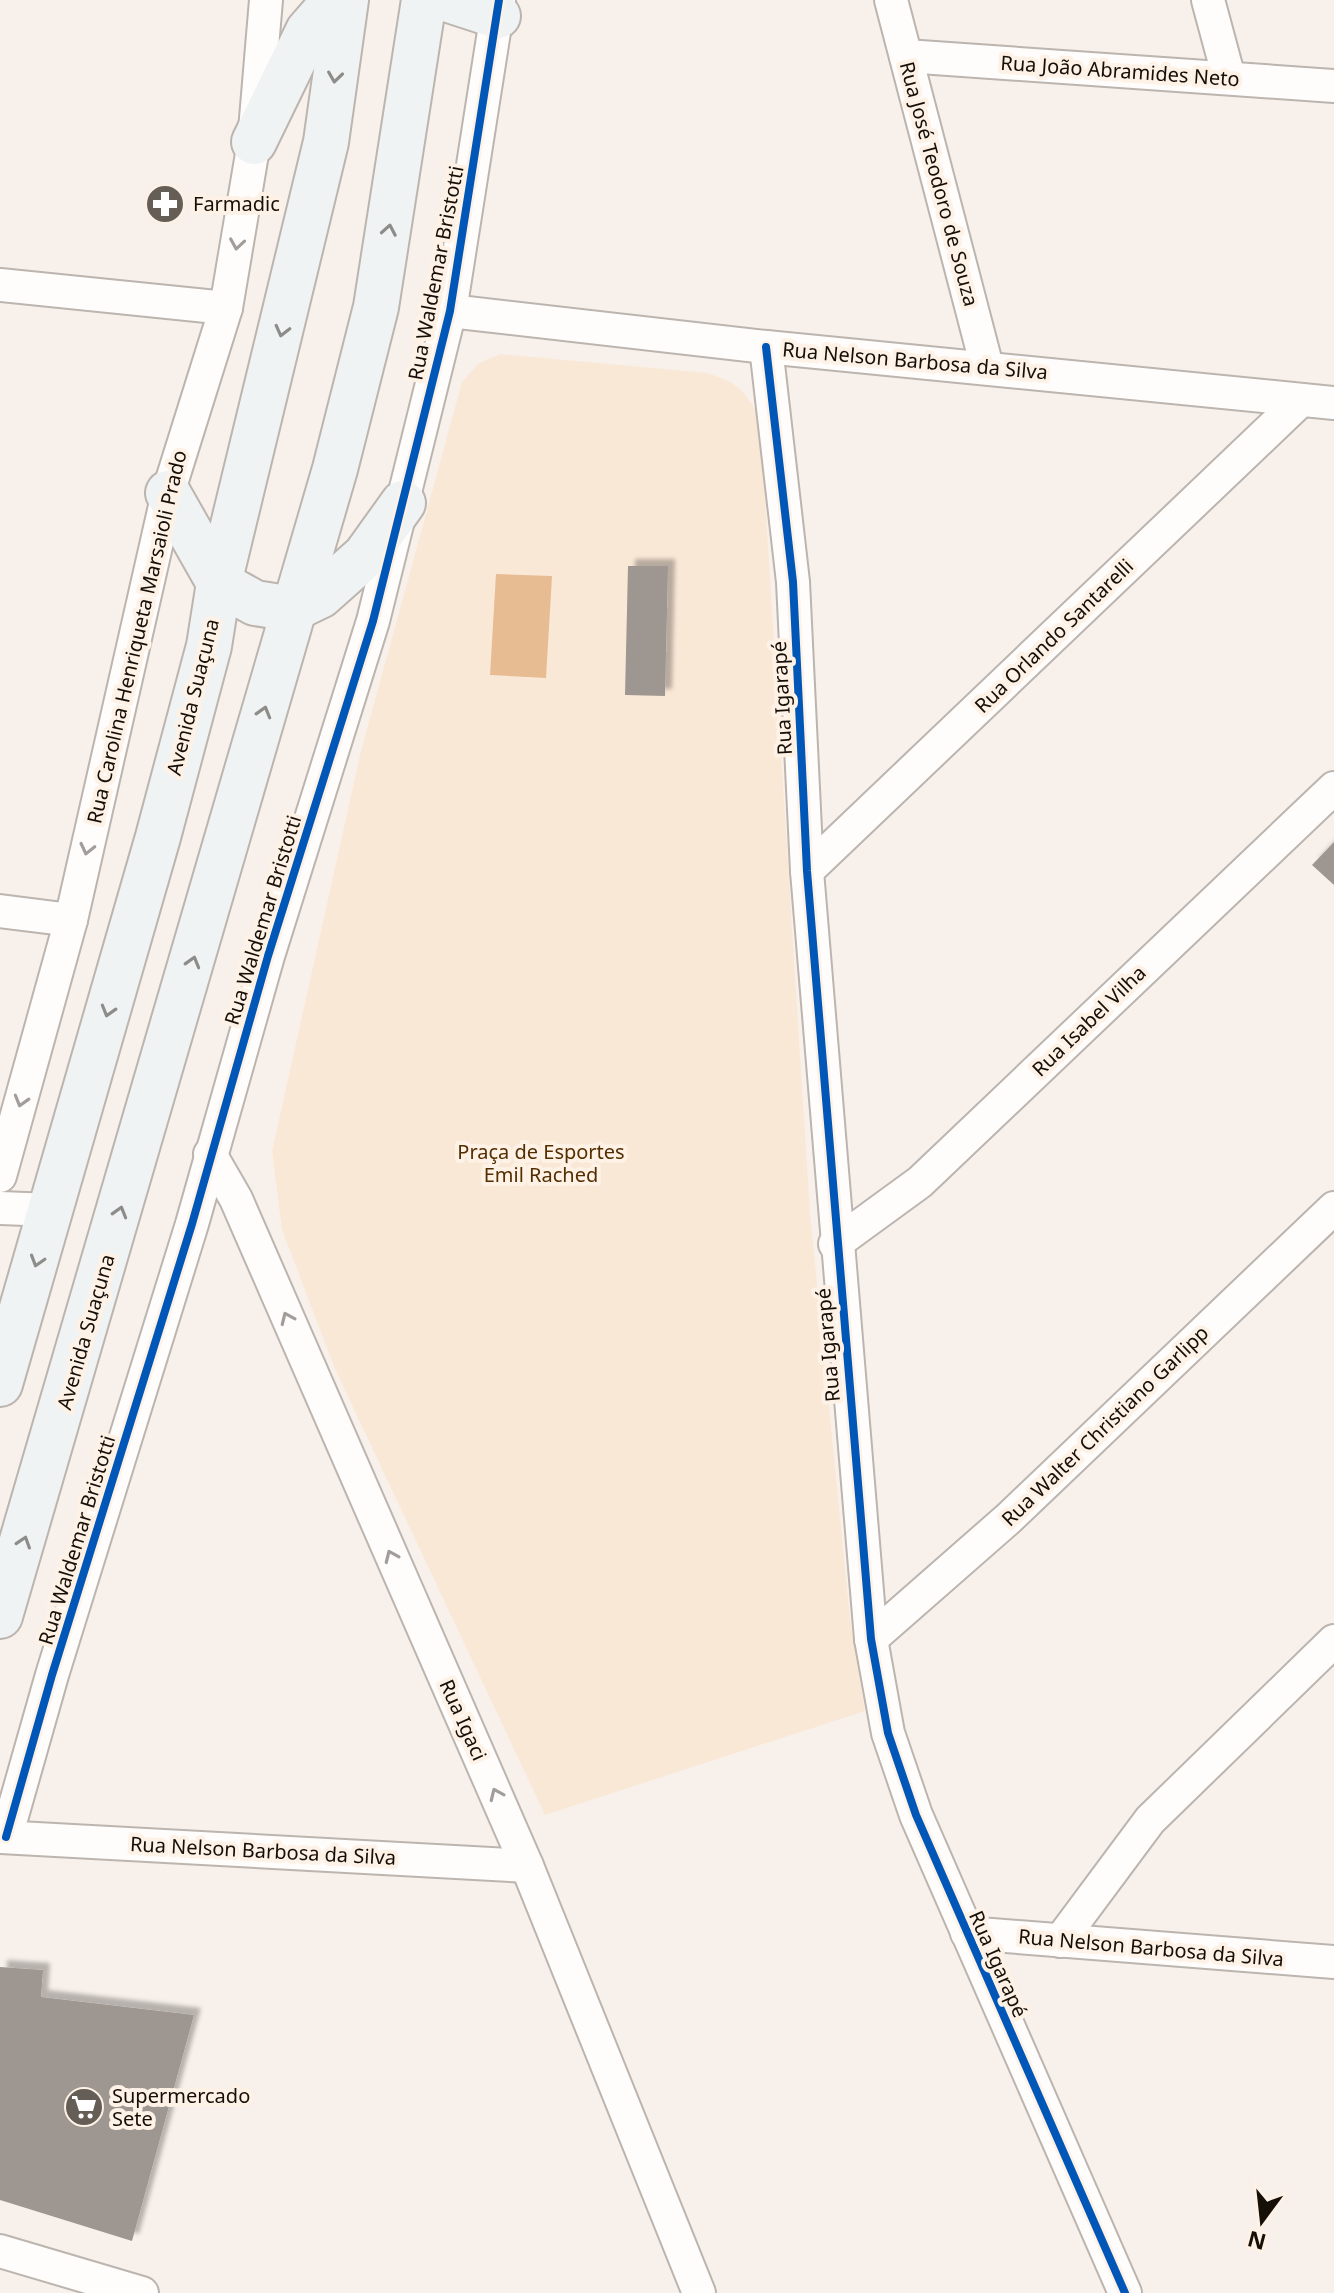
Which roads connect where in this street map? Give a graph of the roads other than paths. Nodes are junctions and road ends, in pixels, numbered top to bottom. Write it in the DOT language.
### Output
graph roads {
  1 [pos="266,0"];
  2 [pos="335,0"];
  3 [pos="346,0"];
  4 [pos="424,0"];
  5 [pos="449,0"];
  6 [pos="891,0"];
  7 [pos="1208,0"];
  8 [pos="498,8"];
  9 [pos="906,56"];
  10 [pos="1229,78"];
  11 [pos="1334,86"];
  12 [pos="254,142"];
  13 [pos="0,285"];
  14 [pos="226,308"];
  15 [pos="450,311"];
  16 [pos="766,347"];
  17 [pos="987,367"];
  18 [pos="1301,400"];
  19 [pos="1334,403"];
  20 [pos="168,493"];
  21 [pos="403,503"];
  22 [pos="219,583"];
  23 [pos="293,609"];
  24 [pos="1334,788"];
  25 [pos="807,871"];
  26 [pos="0,911"];
  27 [pos="71,920"];
  28 [pos="210,1154"];
  29 [pos="0,1176"];
  30 [pos="0,1208"];
  31 [pos="1334,1208"];
  32 [pos="52,1210"];
  33 [pos="835,1244"];
  34 [pos="0,1384"];
  35 [pos="0,1616"];
  36 [pos="871,1639"];
  37 [pos="1334,1641"];
  38 [pos="3,1837"];
  39 [pos="527,1866"];
  40 [pos="967,1933"];
  41 [pos="1060,1941"];
  42 [pos="1334,1962"];
  43 [pos="0,2251"];
  44 [pos="142,2293"];
  45 [pos="699,2293"];
  46 [pos="1125,2293"];
  1 -- 12 [label="street, Rua Carolina Henriqueta Marsaioli Prado"];
  2 -- 12 [label="main road"];
  3 -- 22 [label="main road, Avenida Suaçuna, one-way"];
  23 -- 4 [label="main road, Avenida Suaçuna, one-way"];
  5 -- 8 [label="main road"];
  6 -- 9 [label="street, Rua José Teodoro de Souza"];
  7 -- 10 [label="street"];
  8 -- 15 [label="street, Rua Waldemar Bristotti"];
  9 -- 10 [label="street, Rua João Abramides Neto"];
  9 -- 17 [label="street, Rua José Teodoro de Souza"];
  10 -- 11 [label="street, Rua João Abramides Neto"];
  12 -- 14 [label="street, Rua Carolina Henriqueta Marsaioli Prado, one-way"];
  13 -- 14 [label="street"];
  14 -- 20 [label="street, Rua Carolina Henriqueta Marsaioli Prado"];
  15 -- 16 [label="street, Rua Nelson Barbosa da Silva"];
  15 -- 21 [label="street, Rua Waldemar Bristotti"];
  16 -- 17 [label="street, Rua Nelson Barbosa da Silva"];
  16 -- 25 [label="street, Rua Igarapé"];
  17 -- 18 [label="street, Rua Nelson Barbosa da Silva"];
  18 -- 19 [label="street, Rua Nelson Barbosa da Silva"];
  18 -- 25 [label="street, Rua Orlando Santarelli"];
  20 -- 22 [label="main road"];
  20 -- 27 [label="street, Rua Carolina Henriqueta Marsaioli Prado, one-way"];
  21 -- 23 [label="main road"];
  21 -- 28 [label="street, Rua Waldemar Bristotti"];
  22 -- 23 [label="main road"];
  22 -- 32 [label="main road, Avenida Suaçuna, one-way"];
  35 -- 23 [label="main road, Avenida Suaçuna, one-way"];
  24 -- 33 [label="street, Rua Isabel Vilha"];
  25 -- 33 [label="street, Rua Igarapé"];
  26 -- 27 [label="street"];
  27 -- 29 [label="street, Rua Carolina Henriqueta Marsaioli Prado, one-way"];
  28 -- 38 [label="street, Rua Waldemar Bristotti"];
  39 -- 28 [label="street, Rua Igaci, one-way"];
  30 -- 32 [label="street"];
  31 -- 36 [label="street, Rua Walter Christiano Garlipp"];
  32 -- 34 [label="main road, Avenida Suaçuna, one-way"];
  33 -- 36 [label="street, Rua Igarapé"];
  36 -- 40 [label="street, Rua Igarapé"];
  37 -- 41 [label="street"];
  38 -- 39 [label="street, Rua Nelson Barbosa da Silva"];
  39 -- 45 [label="street, Rua Igaci"];
  40 -- 41 [label="street, Rua Nelson Barbosa da Silva"];
  40 -- 46 [label="street, Rua Igarapé"];
  41 -- 42 [label="street, Rua Nelson Barbosa da Silva"];
  43 -- 44 [label="street"];
}
